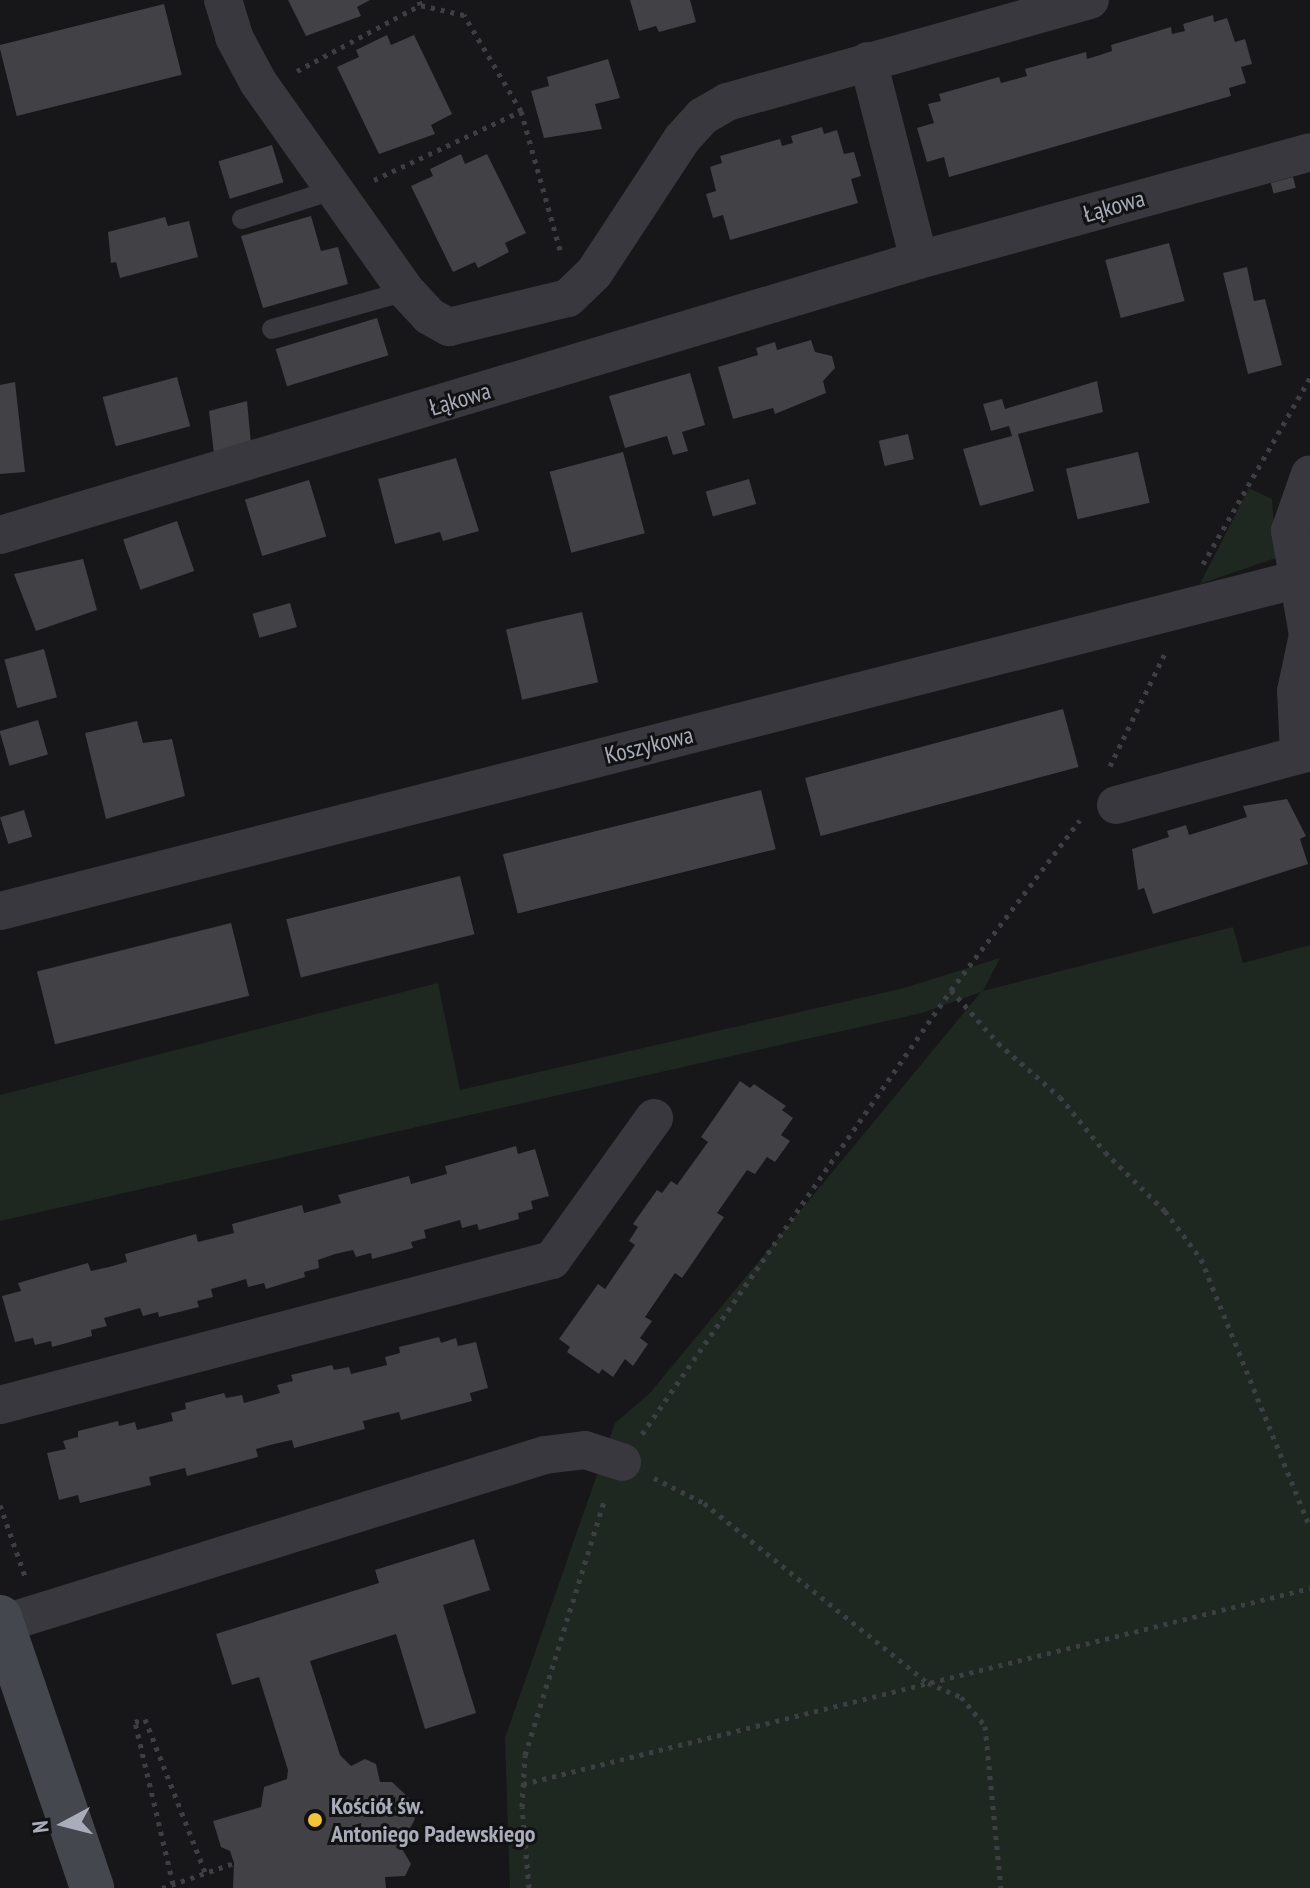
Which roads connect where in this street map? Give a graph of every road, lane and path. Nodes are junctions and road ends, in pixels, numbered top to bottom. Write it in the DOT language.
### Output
graph roads {
  1 [pos="223,0"];
  2 [pos="1090,0"];
  3 [pos="420,3"];
  4 [pos="868,61"];
  5 [pos="285,77"];
  6 [pos="521,111"];
  7 [pos="1310,152"];
  8 [pos="346,189"];
  9 [pos="242,219"];
  10 [pos="919,260"];
  11 [pos="565,267"];
  12 [pos="406,291"];
  13 [pos="272,329"];
  14 [pos="1310,474"];
  15 [pos="0,535"];
  16 [pos="1304,578"];
  17 [pos="1166,650"];
  18 [pos="1308,656"];
  19 [pos="1304,753"];
  20 [pos="1104,797"];
  21 [pos="0,911"];
  22 [pos="951,990"];
  23 [pos="654,1118"];
  24 [pos="0,1405"];
  25 [pos="622,1462"];
  26 [pos="1310,1527"];
  27 [pos="1310,1588"];
  28 [pos="1,1621"];
  29 [pos="928,1683"];
  30 [pos="523,1784"];
  31 [pos="234,1863"];
  32 [pos="205,1872"];
  33 [pos="173,1884"];
  34 [pos="92,1888"];
  35 [pos="162,1888"];
  36 [pos="529,1888"];
  37 [pos="1001,1888"];
  1 -- 8 [label="street"];
  2 -- 4 [label="street"];
  3 -- 5 [label="path"];
  3 -- 6 [label="path"];
  4 -- 10 [label="street"];
  4 -- 12 [label="street"];
  6 -- 8 [label="path"];
  6 -- 11 [label="path"];
  7 -- 10 [label="street, Łąkowa"];
  8 -- 9 [label="lane"];
  8 -- 12 [label="street"];
  10 -- 15 [label="street, Łąkowa"];
  12 -- 13 [label="lane"];
  14 -- 16 [label="street"];
  16 -- 18 [label="street"];
  16 -- 21 [label="street, Koszykowa"];
  17 -- 20 [label="path"];
  18 -- 19 [label="street"];
  19 -- 20 [label="street"];
  20 -- 22 [label="path"];
  22 -- 25 [label="path"];
  22 -- 26 [label="path"];
  23 -- 24 [label="street"];
  25 -- 28 [label="street"];
  25 -- 29 [label="path"];
  25 -- 30 [label="path"];
  27 -- 29 [label="path"];
  28 -- 34 [label="street"];
  29 -- 30 [label="path"];
  29 -- 37 [label="path"];
  30 -- 36 [label="path"];
  31 -- 32 [label="path"];
  32 -- 33 [label="path"];
  32 -- 33 [label="path"];
  33 -- 35 [label="path"];
}
